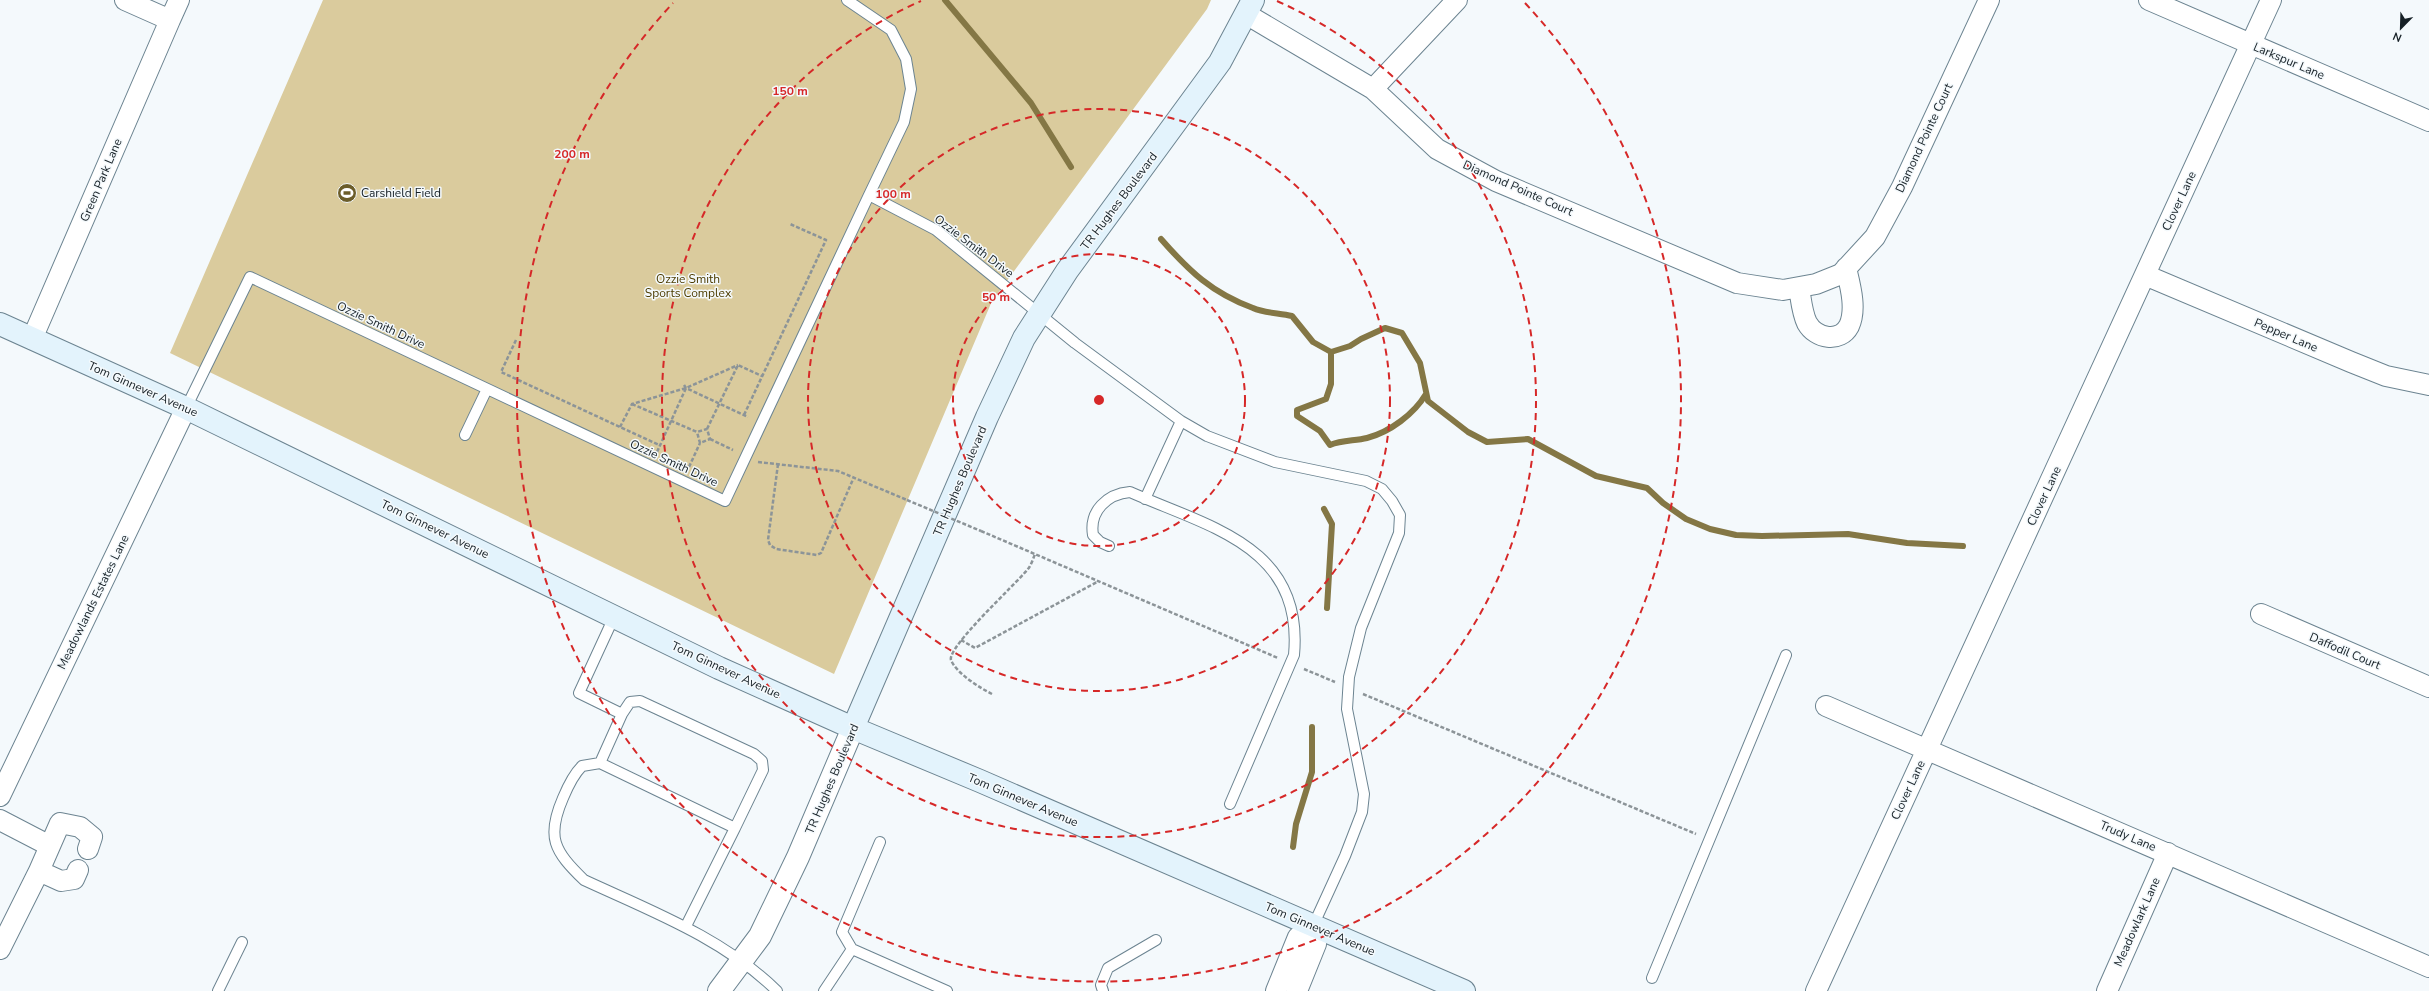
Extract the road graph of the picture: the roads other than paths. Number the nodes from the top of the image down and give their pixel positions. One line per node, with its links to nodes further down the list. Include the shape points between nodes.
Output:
1 (125, 0): 9 (street)
2 (179, 0): 9 (street, Green Park Lane)
3 (847, 0): 13 (lane, via 891,30 906,59 911,89 904,122)
4 (1457, 0): 11 (street)
5 (1988, 0): 14 (street, Diamond Pointe Court, via 1902,187 1875,237)
6 (2149, 0): 10 (street, Larkspur Lane)
7 (2271, 0): 10 (street, Clover Lane)
8 (1250, 7): 11 (street, Diamond Pointe Court); 17 (main road, TR Hughes Boulevard, via 1220,62 1190,106 1067,271)
9 (170, 20): 19 (street, Green Park Lane)
10 (2252, 44): 12 (street, Larkspur Lane); 15 (street, Clover Lane)
11 (1373, 89): 16 (street, Diamond Pointe Court, via 1437,149 1496,181 1737,283 1783,290)
12 (2429, 121)
13 (869, 195): 17 (lane, Ozzie Smith Drive, via 936,230); 21 (lane, Ozzie Smith Drive, via 725,501)
14 (1846, 268): 16 (street, Diamond Pointe Court, via 1841,274); 16 (street, via 1852,301 1850,325 1843,334 1832,338 1816,334 1808,324)
15 (2145, 275): 20 (street, Pepper Lane, via 2386,376); 34 (street, Clover Lane)
16 (1799, 288)
17 (1039, 313): 23 (lane, Ozzie Smith Drive, via 1081,348); 33 (main road, TR Hughes Boulevard, via 992,404)
18 (0, 324): 19 (main road, Tom Ginnever Avenue)
19 (32, 339): 22 (main road, Tom Ginnever Avenue)
20 (2429, 385)
21 (487, 389): 22 (lane, Ozzie Smith Drive, via 250,277); 24 (lane)
22 (186, 408): 28 (main road, Tom Ginnever Avenue); 36 (street, Meadowlands Estates Lane)
23 (1181, 421): 25 (lane); 47 (lane, Ozzie Smith Drive, via 1208,436 1275,462 1366,481 1382,489 1400,515 1399,532 1360,628 1349,677 1348,709 1364,794 1362,812)
24 (465, 435)
25 (1145, 499): 26 (lane, via 1130,492 1118,493 1109,497 1100,506 1092,526 1093,536); 37 (lane, via 1244,543 1276,572 1292,616 1294,655)
26 (1109, 546)
27 (2261, 614): 30 (street, Daffodil Court)
28 (614, 617): 32 (lane, via 580,693); 33 (main road, Tom Ginnever Avenue, via 719,668)
29 (1786, 655): 54 (lane)
30 (2429, 687)
31 (1826, 706): 34 (street, Trudy Lane)
32 (622, 714): 35 (lane); 39 (lane, via 630,702 640,701 762,760 764,770)
33 (853, 728): 47 (main road, Tom Ginnever Avenue); 52 (street, TR Hughes Boulevard, via 798,858 760,936)
34 (1926, 750): 43 (street, Trudy Lane); 64 (street, Clover Lane)
35 (600, 763): 39 (lane); 46 (lane, via 582,766 575,773 553,826 557,848 584,880)
36 (0, 796)
37 (1230, 804)
38 (0, 820): 41 (street)
39 (735, 828): 46 (lane)
40 (880, 842): 51 (lane, via 842,932)
41 (50, 846): 42 (street, via 60,823 80,827 92,837); 45 (street)
42 (88, 849)
43 (2168, 853): 53 (street, Trudy Lane); 65 (street, Meadowlark Lane)
44 (78, 870): 45 (street, via 74,879 61,881)
45 (39, 871): 50 (street)
46 (686, 926): 52 (lane)
47 (1314, 926): 61 (street, via 1298,937); 62 (street, via 1316,944); 63 (main road, Tom Ginnever Avenue)
48 (1156, 940): 60 (lane, via 1108,968 1101,984)
49 (242, 942): 55 (lane)
50 (0, 949)
51 (852, 949): 58 (lane); 59 (lane)
52 (741, 961): 56 (street, TR Hughes Boulevard); 57 (lane)
53 (2429, 967)
54 (1652, 978)
55 (218, 991)
56 (719, 991)
57 (778, 991)
58 (824, 991)
59 (947, 991)
60 (1103, 991)
61 (1276, 991)
62 (1297, 991)
63 (1464, 991)
64 (1816, 991)
65 (2107, 991)

